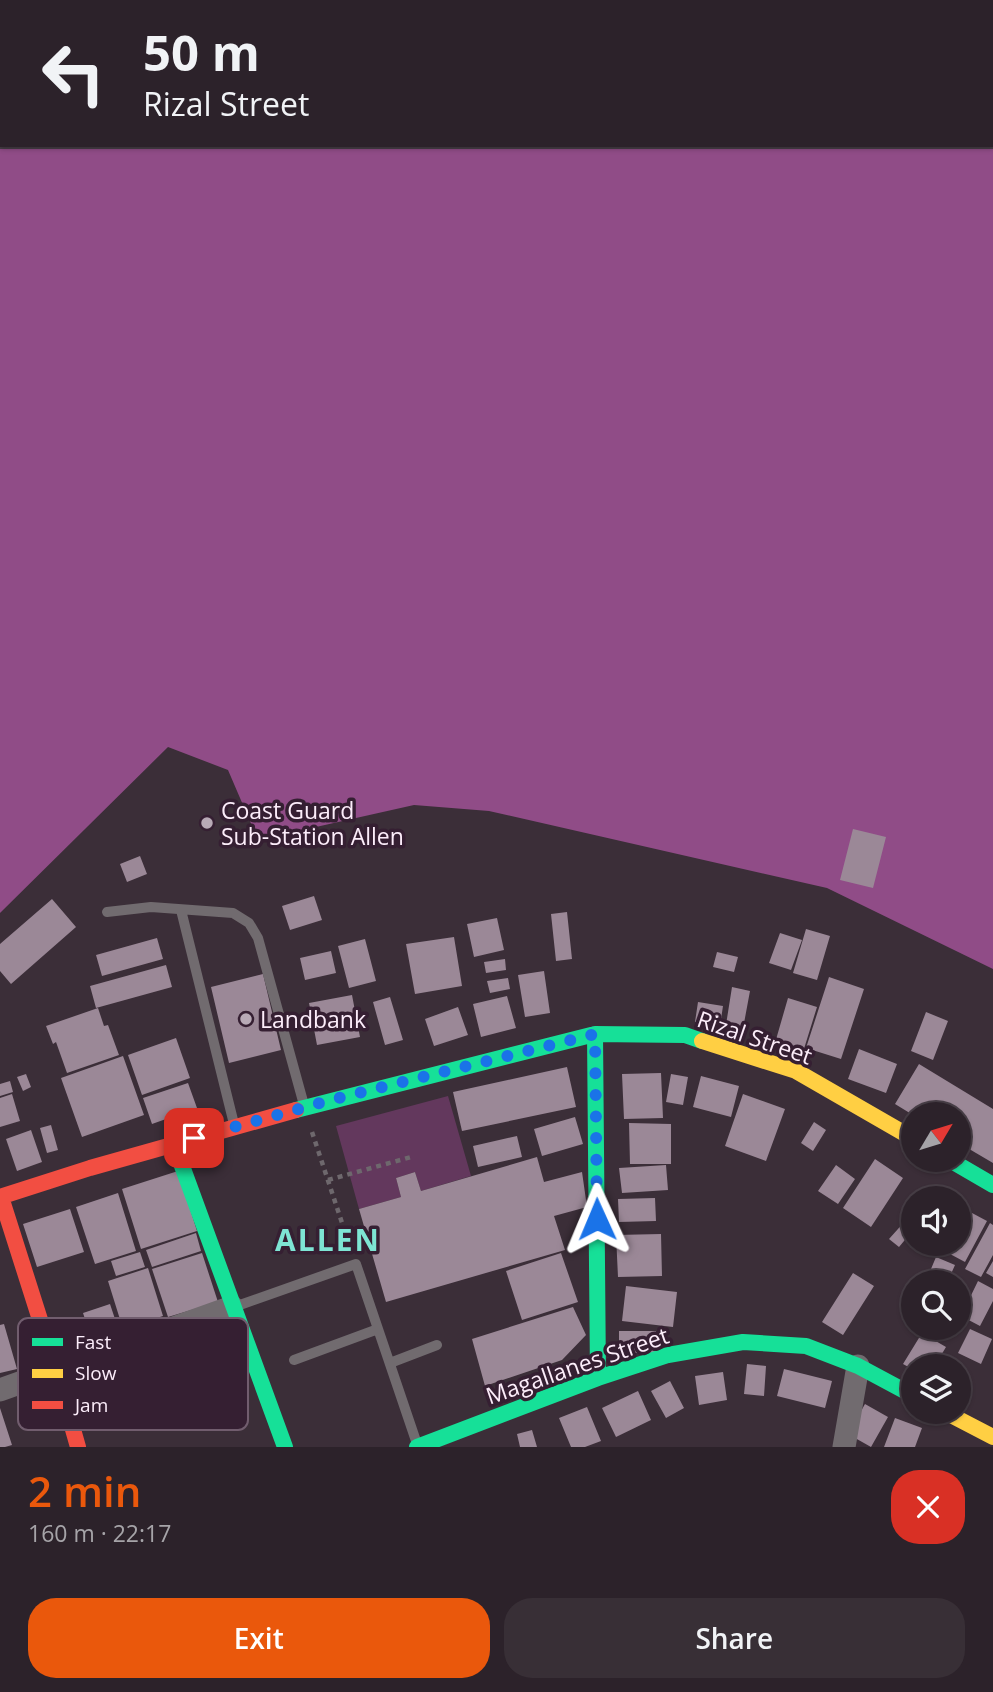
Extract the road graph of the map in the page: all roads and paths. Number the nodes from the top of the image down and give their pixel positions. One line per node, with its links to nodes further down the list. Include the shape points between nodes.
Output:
1 (181, 910): 2 (lane, via 151,907); 4 (lane, via 233,913 254,931); 5 (lane)
2 (107, 912)
3 (595, 1034): 4 (main road, Rizal Street); 6 (main road, Rizal Street, via 685,1035 796,1071); 24 (main road)
4 (304, 1107): 5 (main road, Rizal Street); 10 (path)
5 (235, 1126): 7 (main road, Rizal Street)
6 (901, 1132)
7 (174, 1144): 12 (main road, Rizal Street); 14 (main road)
8 (411, 1157): 10 (path)
9 (971, 1172): 11 (main road)
10 (328, 1180): 13 (path)
11 (993, 1185)
12 (0, 1196): 15 (main road)
13 (356, 1264): 14 (lane); 18 (lane)
14 (232, 1307): 16 (street); 17 (main road)
15 (39, 1318)
16 (201, 1318)
17 (236, 1318)
18 (378, 1329): 21 (lane); 22 (lane)
19 (437, 1345): 22 (lane)
20 (248, 1349): 32 (main road)
21 (294, 1360)
22 (390, 1363): 33 (lane)
23 (858, 1366): 24 (main road, Magallanes Street, via 806,1346 743,1342 668,1355); 26 (main road, Magallanes Street); 34 (street)
24 (598, 1377): 33 (main road, Magallanes Street)
25 (18, 1384): 27 (street)
26 (901, 1389)
27 (0, 1390)
28 (968, 1424): 30 (main road)
29 (73, 1430): 31 (main road)
30 (993, 1437)
31 (78, 1447)
32 (285, 1447)
33 (418, 1447)
34 (844, 1447)

